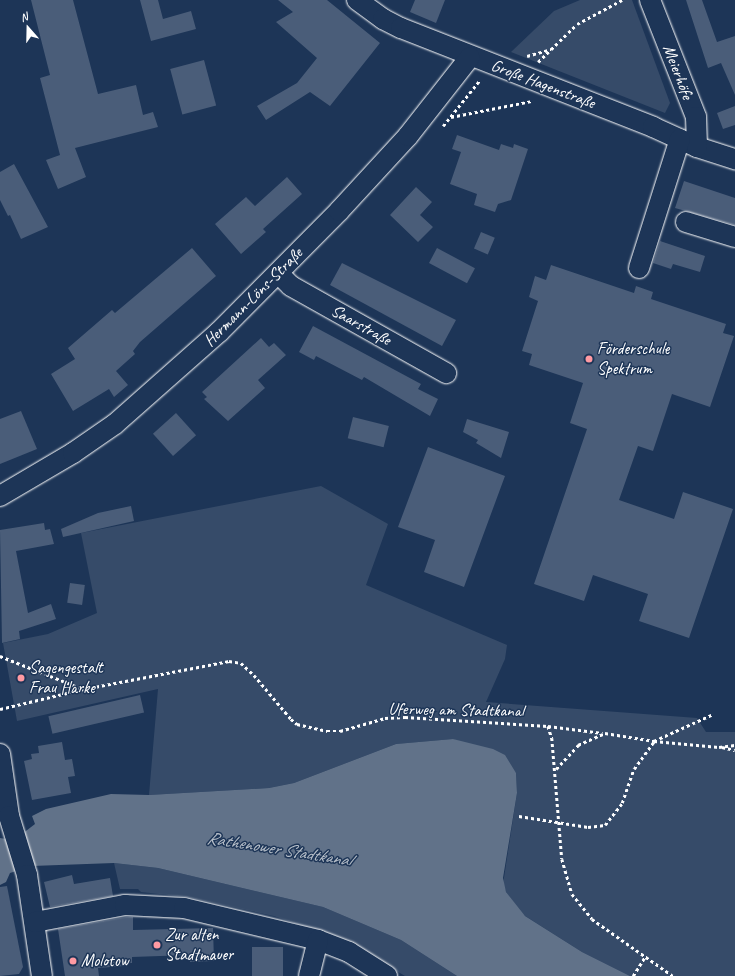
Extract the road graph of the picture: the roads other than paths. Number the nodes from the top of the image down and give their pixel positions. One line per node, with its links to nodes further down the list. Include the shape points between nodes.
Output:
1 (357, 0): 3 (street, Große Hagenstraße, via 383,20)
2 (650, 0): 4 (street, Meierhöfe, via 696,117)
3 (470, 57): 4 (street, Große Hagenstraße); 9 (street, Hermann-Löns-Straße, via 408,136)
4 (688, 143): 5 (street, Große Hagenstraße); 8 (street, Meierhöfe)
5 (735, 159)
6 (686, 222): 7 (street)
7 (735, 237)
8 (639, 268)
9 (278, 273): 10 (street, Saarstraße, via 291,286); 11 (street, Hermann-Löns-Straße, via 219,332 138,406 73,453)
10 (446, 373)
11 (0, 496)
12 (0, 754): 13 (street)
13 (3, 800): 14 (street, via 25,868)
14 (35, 922): 15 (street, via 126,905 184,908); 16 (street)
15 (318, 940): 17 (street); 18 (street, via 349,952)
16 (42, 976)
17 (309, 976)
18 (387, 976)

